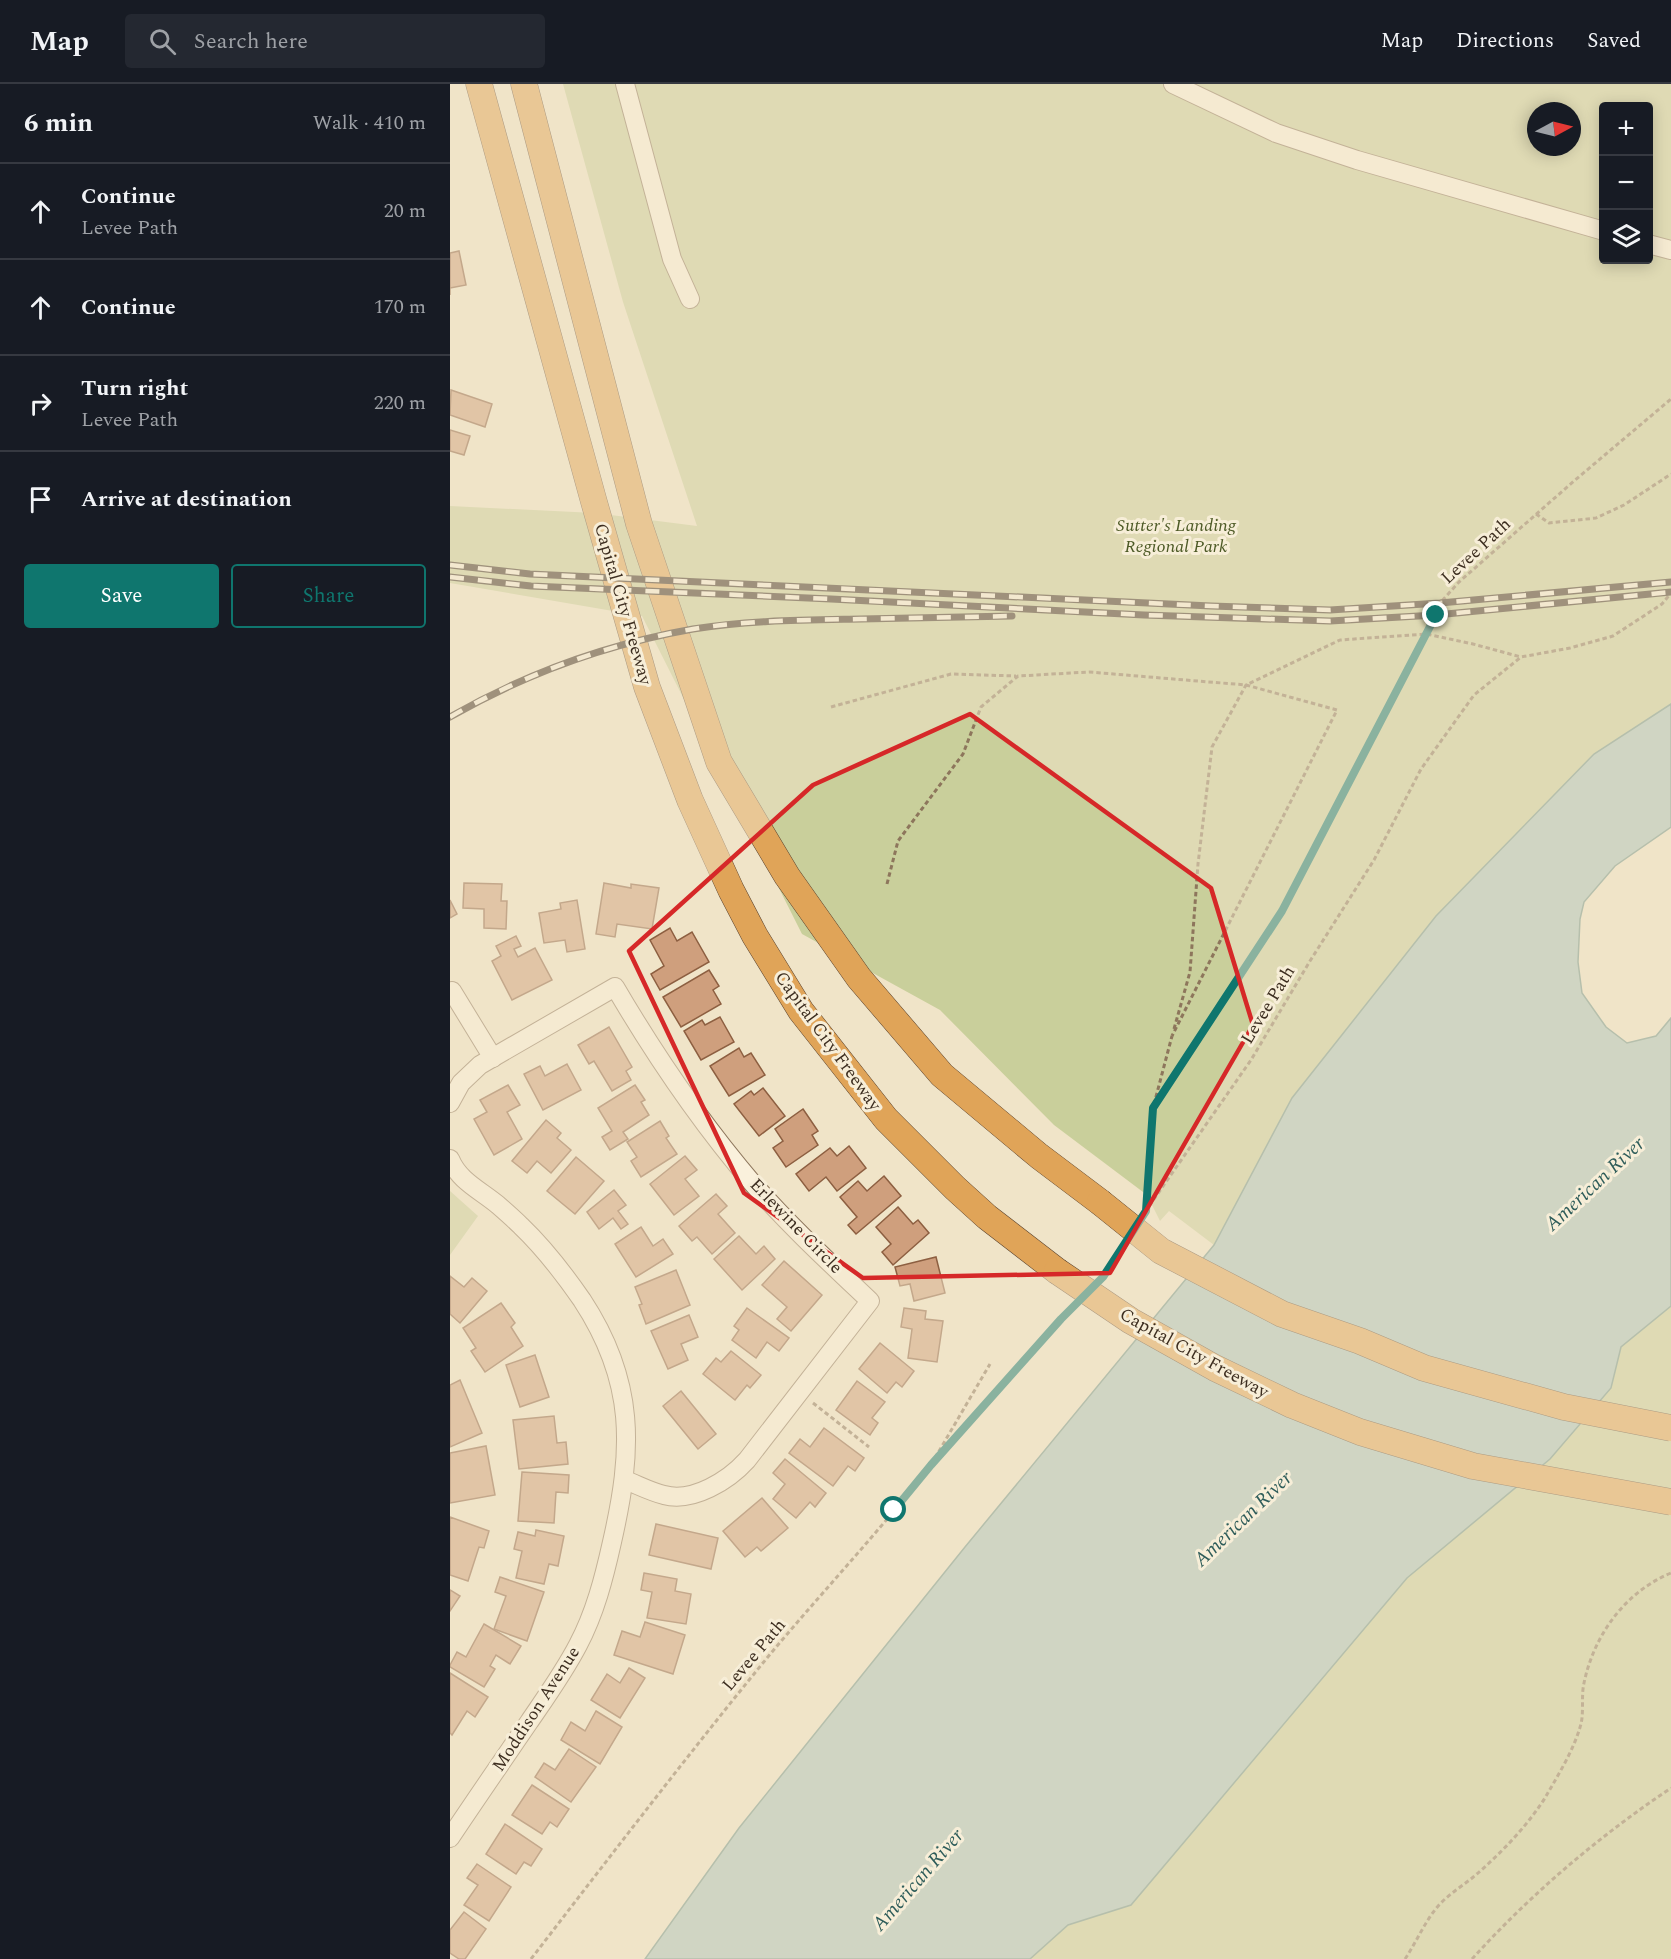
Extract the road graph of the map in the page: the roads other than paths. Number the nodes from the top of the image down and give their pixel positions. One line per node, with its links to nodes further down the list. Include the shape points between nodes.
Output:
1 (479, 84): 15 (highway, Capital City Freeway, bridge, via 647,687 690,800 755,936 801,1011 886,1119 987,1217 1057,1270 1131,1321 1215,1368 1360,1432 1473,1466)
2 (524, 84): 13 (highway, Capital City Freeway, bridge, via 639,524 719,762 787,876 858,978 942,1075 1161,1251 1282,1314 1424,1368 1564,1407)
3 (625, 84): 8 (street, via 672,259)
4 (1173, 84): 5 (street, via 1276,133)
5 (1599, 230)
6 (1653, 245): 7 (street)
7 (1671, 250)
8 (690, 299)
9 (452, 991): 10 (street)
10 (493, 1058): 11 (street, Erlewine Circle, via 461,1083); 14 (street, Erlewine Circle, via 615,987 671,1078 711,1132 800,1234 870,1301 743,1465 728,1478 693,1494 666,1496)
11 (450, 1103)
12 (452, 1164): 14 (street, Moddison Avenue, via 477,1191 522,1227 587,1307 615,1363 625,1408)
13 (1671, 1428)
14 (625, 1480): 16 (street, Moddison Avenue, via 603,1584 578,1646)
15 (1671, 1502)
16 (450, 1838)

